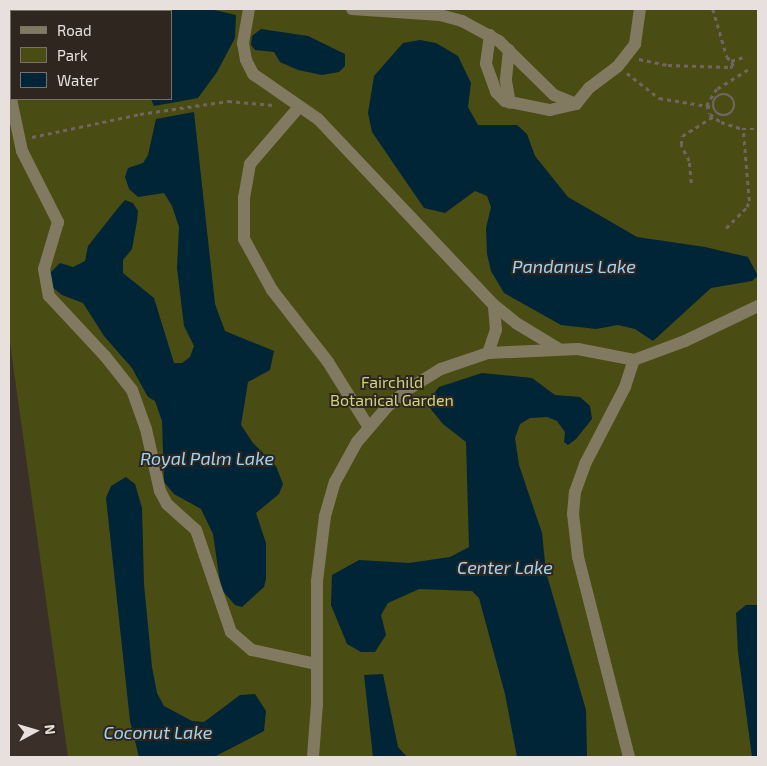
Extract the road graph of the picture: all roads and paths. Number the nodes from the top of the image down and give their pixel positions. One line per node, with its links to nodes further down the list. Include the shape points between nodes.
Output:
1 (249, 9): 15 (lane, via 243,43 249,68)
2 (352, 9): 5 (lane, via 440,15 462,21)
3 (640, 9): 7 (lane, via 637,40)
4 (713, 9): 9 (path, via 724,50)
5 (490, 35): 6 (lane); 13 (lane, via 486,64 490,78 496,92)
6 (509, 50): 13 (lane, via 506,81); 14 (lane, via 554,95)
7 (629, 53): 9 (path, via 647,62 668,65 730,67 733,66); 10 (lane)
8 (746, 56): 9 (path)
9 (731, 61)
10 (618, 66): 14 (lane, via 589,88); 16 (path, via 659,98)
11 (748, 70): 16 (path, via 713,92)
12 (11, 100): 21 (lane)
13 (510, 103): 14 (lane, via 550,110)
14 (576, 104)
15 (299, 107): 21 (path, via 228,101 140,114); 24 (lane, via 318,119); 29 (lane, via 250,164 244,197 244,239 272,290 328,362)
16 (708, 107): 17 (path); 18 (path)
17 (713, 107): 17 (path, via 715,99 724,94 736,104 732,113 726,116 718,115)
18 (713, 117): 19 (path); 22 (path, via 682,136 681,145 689,161)
19 (743, 129): 20 (path); 23 (path, via 749,201)
20 (758, 129)
21 (18, 140): 30 (lane, via 58,222 45,264 47,292 113,364 132,390 146,429 160,491 167,504 196,530 228,627 246,647)
22 (691, 183)
23 (726, 228)
24 (494, 305): 26 (lane, via 516,323); 27 (lane, via 496,330)
25 (758, 306): 28 (lane, via 684,341)
26 (560, 349): 27 (lane); 28 (lane, via 578,349)
27 (488, 352): 29 (lane, via 441,369 407,390)
28 (634, 360): 32 (lane, via 625,387 585,464 573,514 580,565)
29 (368, 426): 30 (lane, via 340,471 325,516 317,581)
30 (316, 664): 31 (lane)
31 (313, 757)
32 (629, 757)

